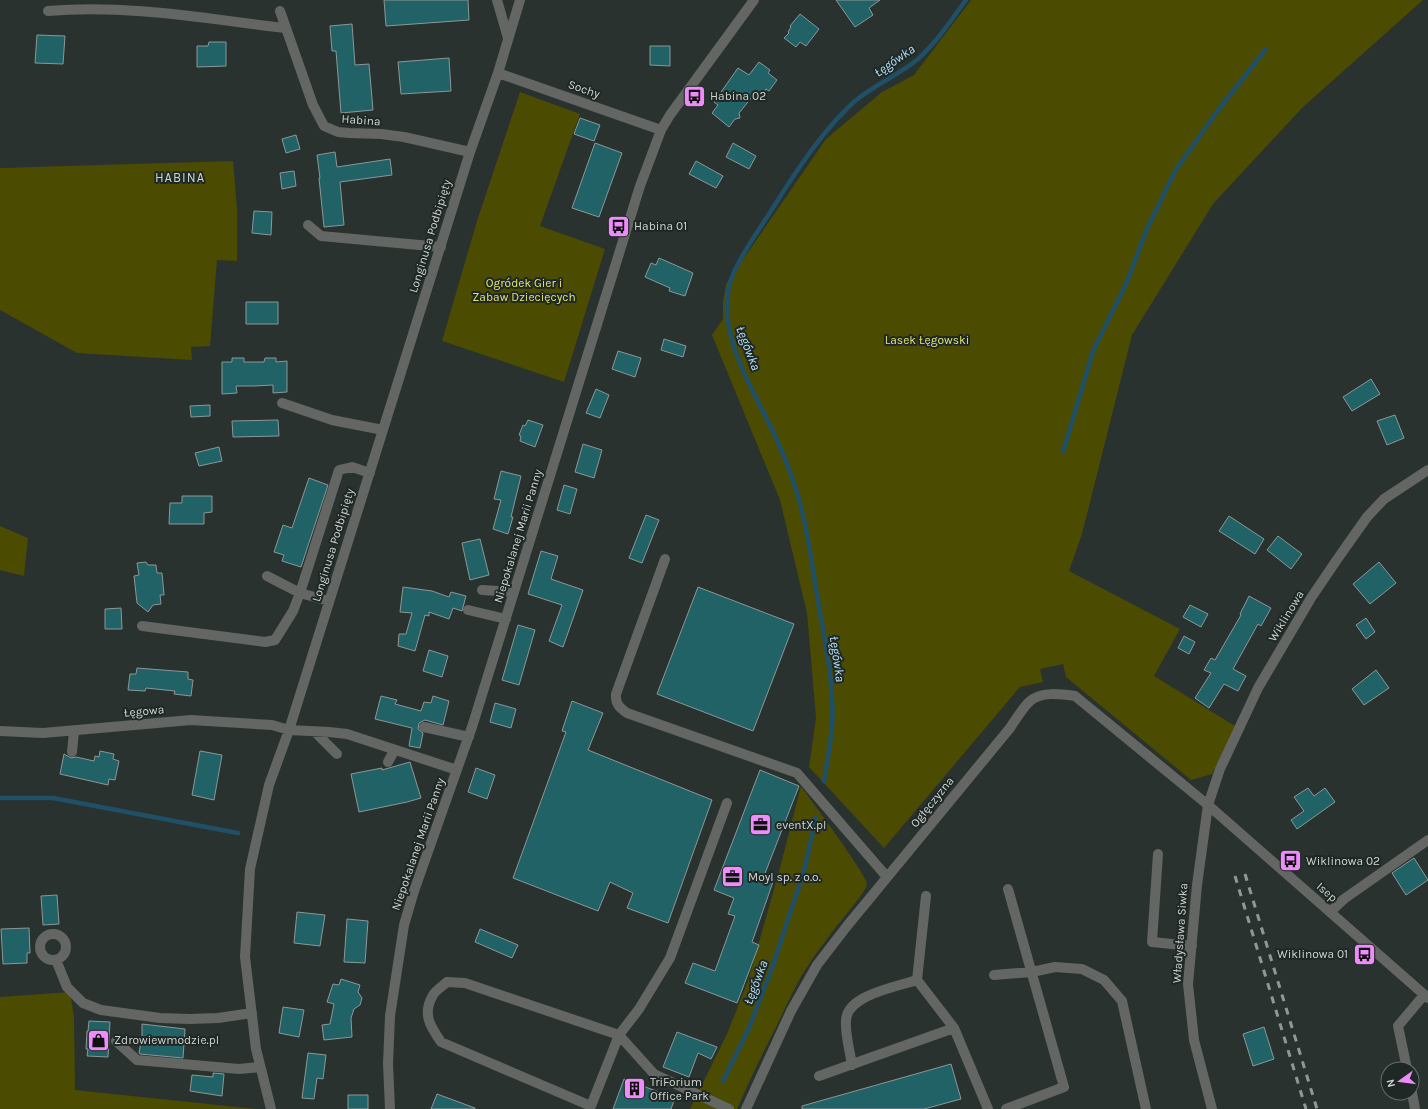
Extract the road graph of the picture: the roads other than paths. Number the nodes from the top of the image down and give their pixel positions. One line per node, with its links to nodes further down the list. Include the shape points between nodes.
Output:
1 (497, 0): 7 (street)
2 (520, 0): 7 (street, Longinusa Podbipięty)
3 (754, 0): 9 (street, Niepokalanej Marii Panny)
4 (48, 11): 6 (street, via 141,11)
5 (280, 12): 6 (street, Habina)
6 (285, 28): 10 (street, Habina, via 313,105 324,126 338,132 404,137)
7 (508, 38): 8 (street, Longinusa Podbipięty)
8 (498, 73): 9 (street, Sochy); 10 (street, Longinusa Podbipięty)
9 (661, 130): 20 (street, Niepokalanej Marii Panny, via 640,186)
10 (470, 152): 12 (street, Longinusa Podbipięty)
11 (308, 225): 12 (street, via 322,236)
12 (441, 246): 14 (street, Longinusa Podbipięty)
13 (282, 404): 14 (street, via 332,420)
14 (383, 430): 16 (street, Longinusa Podbipięty)
15 (1428, 470): 38 (street, Wiklinowa, via 1384,499 1366,517 1316,592 1258,688 1220,769)
16 (370, 474): 21 (street, via 352,467 339,470); 22 (street, Longinusa Podbipięty)
17 (665, 559): 41 (street, via 616,694 618,706 627,713 797,774)
18 (267, 576): 21 (street)
19 (482, 590): 20 (street)
20 (514, 592): 24 (street, Niepokalanej Marii Panny)
21 (300, 593): 22 (street); 25 (street, via 276,640 265,642)
22 (329, 601): 27 (street, Longinusa Podbipięty)
23 (468, 610): 24 (street)
24 (506, 619): 31 (street, Niepokalanej Marii Panny)
25 (142, 626)
26 (424, 727): 31 (street)
27 (289, 730): 29 (street, Łęgowa, via 272,725 191,720); 30 (street, Łęgowa); 51 (street, Longinusa Podbipięty, via 269,786 250,869 245,957)
28 (0, 731): 29 (street, Łęgowa)
29 (74, 731): 33 (street)
30 (315, 732): 32 (street, Łęgowa, via 347,734); 34 (street)
31 (469, 737): 36 (street, Niepokalanej Marii Panny)
32 (394, 751): 35 (street); 36 (street, Łęgowa)
33 (72, 752)
34 (337, 754)
35 (388, 762)
36 (457, 770): 60 (street, Niepokalanej Marii Panny, via 404,924 390,1016)
37 (727, 803): 53 (street, via 670,958 639,1009)
38 (1208, 805): 41 (street, Ogłęczyzna, via 1075,696 1044,695 1030,701); 44 (street, Isep); 45 (street, Władysława Siwka)
39 (1428, 840): 44 (street, via 1344,899)
40 (1158, 854): 45 (street, via 1152,942)
41 (887, 878): 62 (street, Ogłęczyzna, via 817,965)
42 (1008, 889): 47 (street)
43 (926, 896): 49 (street)
44 (1330, 912): 50 (street, Isep)
45 (1192, 946): 66 (street, Władysława Siwka, via 1188,984 1194,1040)
46 (56, 960): 51 (street, via 67,987 83,1003 101,1010 190,1020)
47 (1032, 972): 48 (street); 64 (street, via 1064,1087); 65 (street, via 1055,967 1082,969 1104,980 1122,1001)
48 (994, 975)
49 (917, 980): 52 (street); 56 (street, via 863,997 851,1006 846,1021)
50 (1426, 996): 55 (street, via 1398,1026)
51 (252, 1013): 57 (street, Longinusa Podbipięty)
52 (954, 1028): 56 (street); 63 (street)
53 (619, 1035): 53 (street, via 591,1106 441,1042 430,1027 427,1012 434,994 447,982 465,983); 61 (street, via 654,1074)
54 (116, 1041): 57 (street, via 137,1060 239,1069)
55 (1405, 1061)
56 (852, 1065): 58 (street)
57 (260, 1067): 59 (street, Longinusa Podbipięty)
58 (819, 1076)
59 (271, 1109)
60 (390, 1109)
61 (729, 1109)
62 (746, 1109)
63 (988, 1109)
64 (1006, 1109)
65 (1146, 1109)
66 (1212, 1109)

